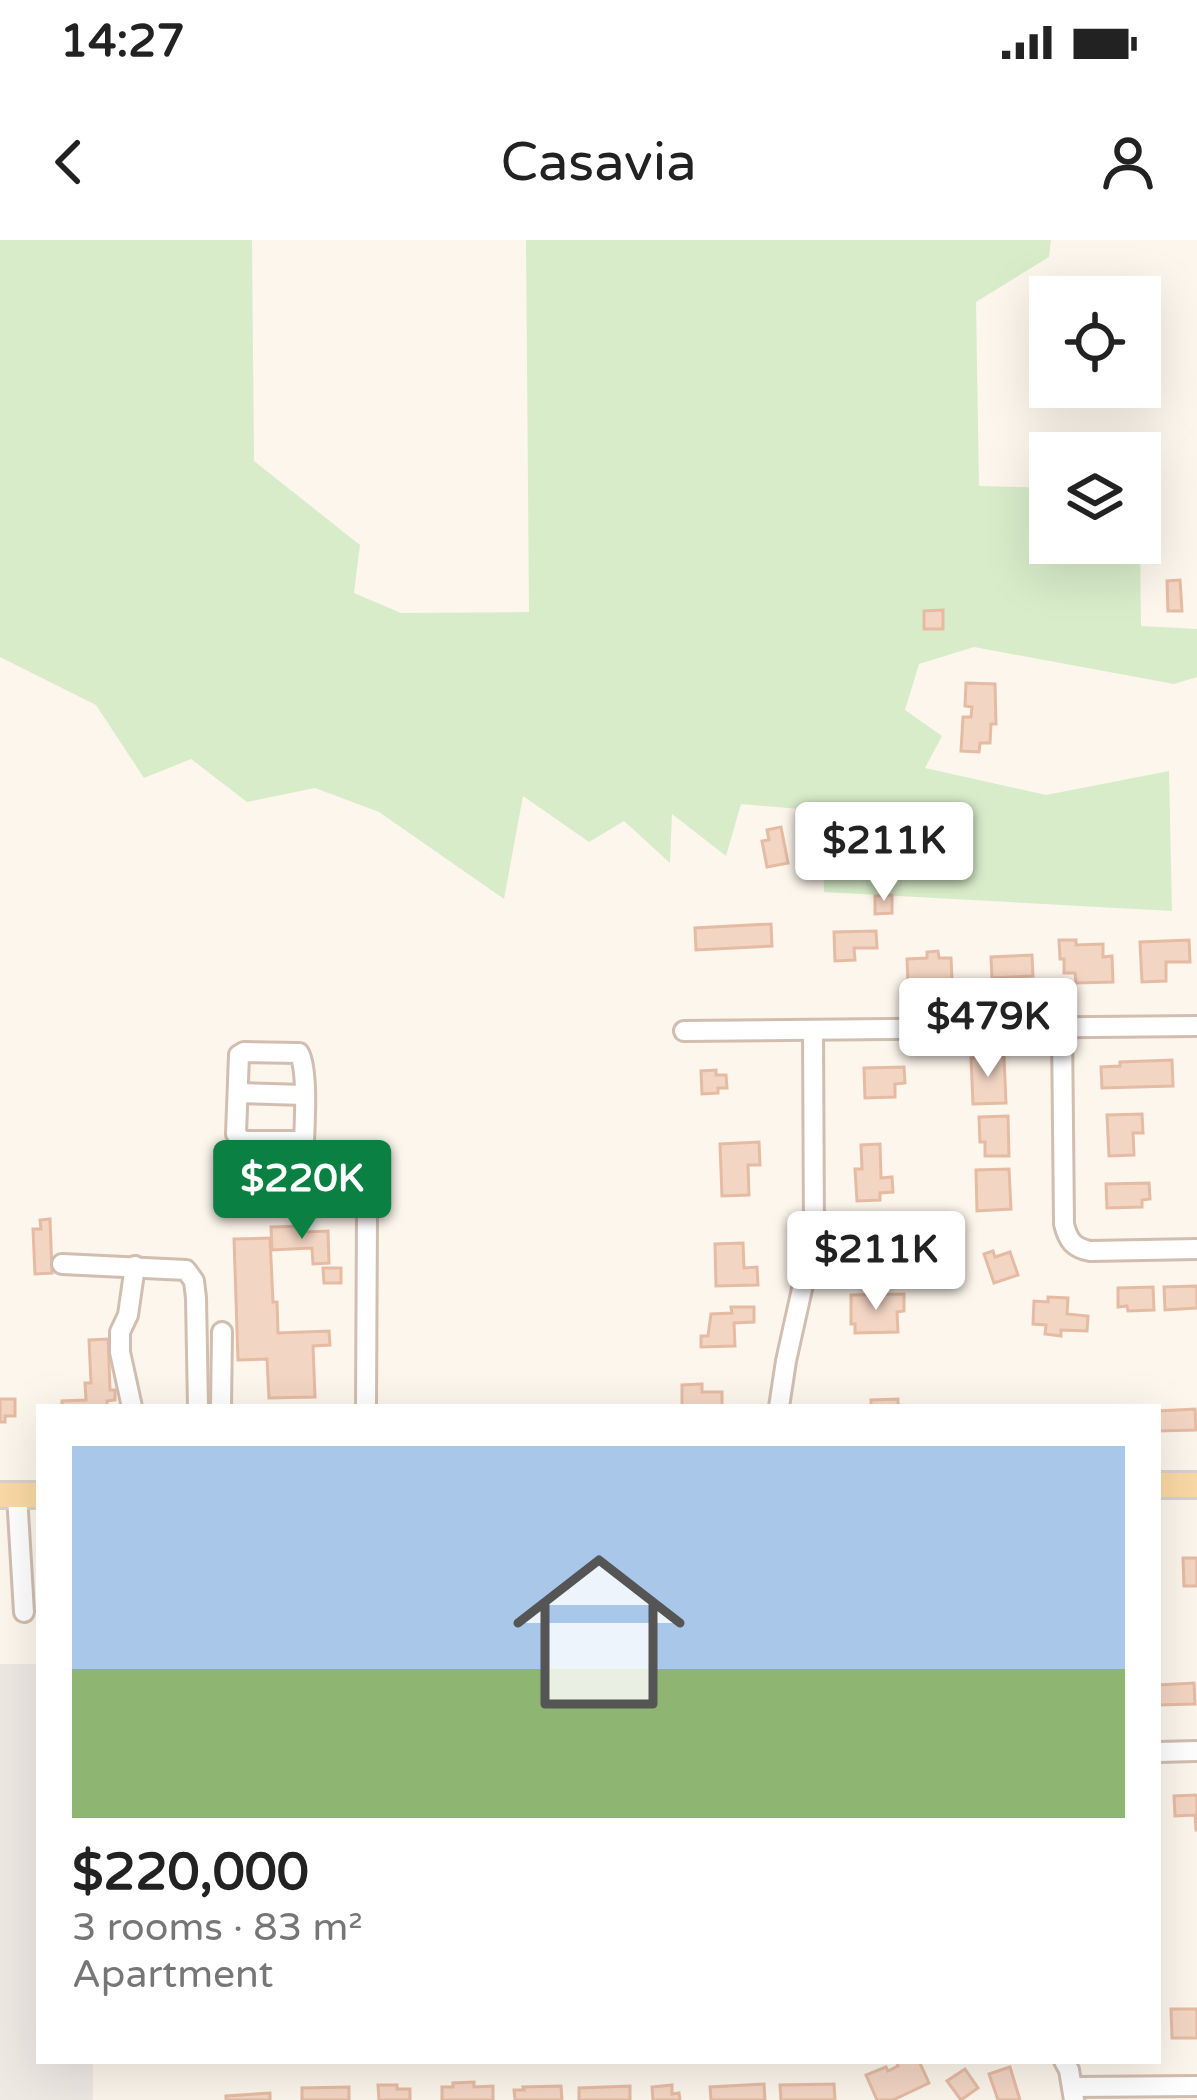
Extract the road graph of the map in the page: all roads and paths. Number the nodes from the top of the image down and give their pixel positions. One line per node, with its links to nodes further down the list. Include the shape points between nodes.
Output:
1 (1197, 1026): 2 (street)
2 (1062, 1028): 3 (street); 8 (street, via 1070,1242 1090,1251)
3 (813, 1030): 4 (street); 16 (street, via 814,1235)
4 (684, 1031)
5 (238, 1093): 6 (street); 6 (street, via 239,1055 299,1053); 7 (street, via 236,1134 244,1141)
6 (304, 1095): 7 (street)
7 (303, 1141): 15 (street, via 310,1180 350,1187 368,1213)
8 (1197, 1249)
9 (62, 1264): 10 (street)
10 (135, 1266): 12 (street, via 120,1333); 13 (street, via 177,1267 194,1281)
11 (222, 1332): 14 (street)
12 (131, 1404)
13 (198, 1404)
14 (221, 1404)
15 (367, 1404)
16 (779, 1404)
17 (1161, 1485): 18 (main road)
18 (1197, 1485)
19 (19, 1495): 20 (street)
20 (24, 1612)
21 (1197, 1751): 22 (street)
22 (1161, 1752)
23 (1065, 2064): 25 (street)
24 (1197, 2086): 25 (street)
25 (1074, 2094)

